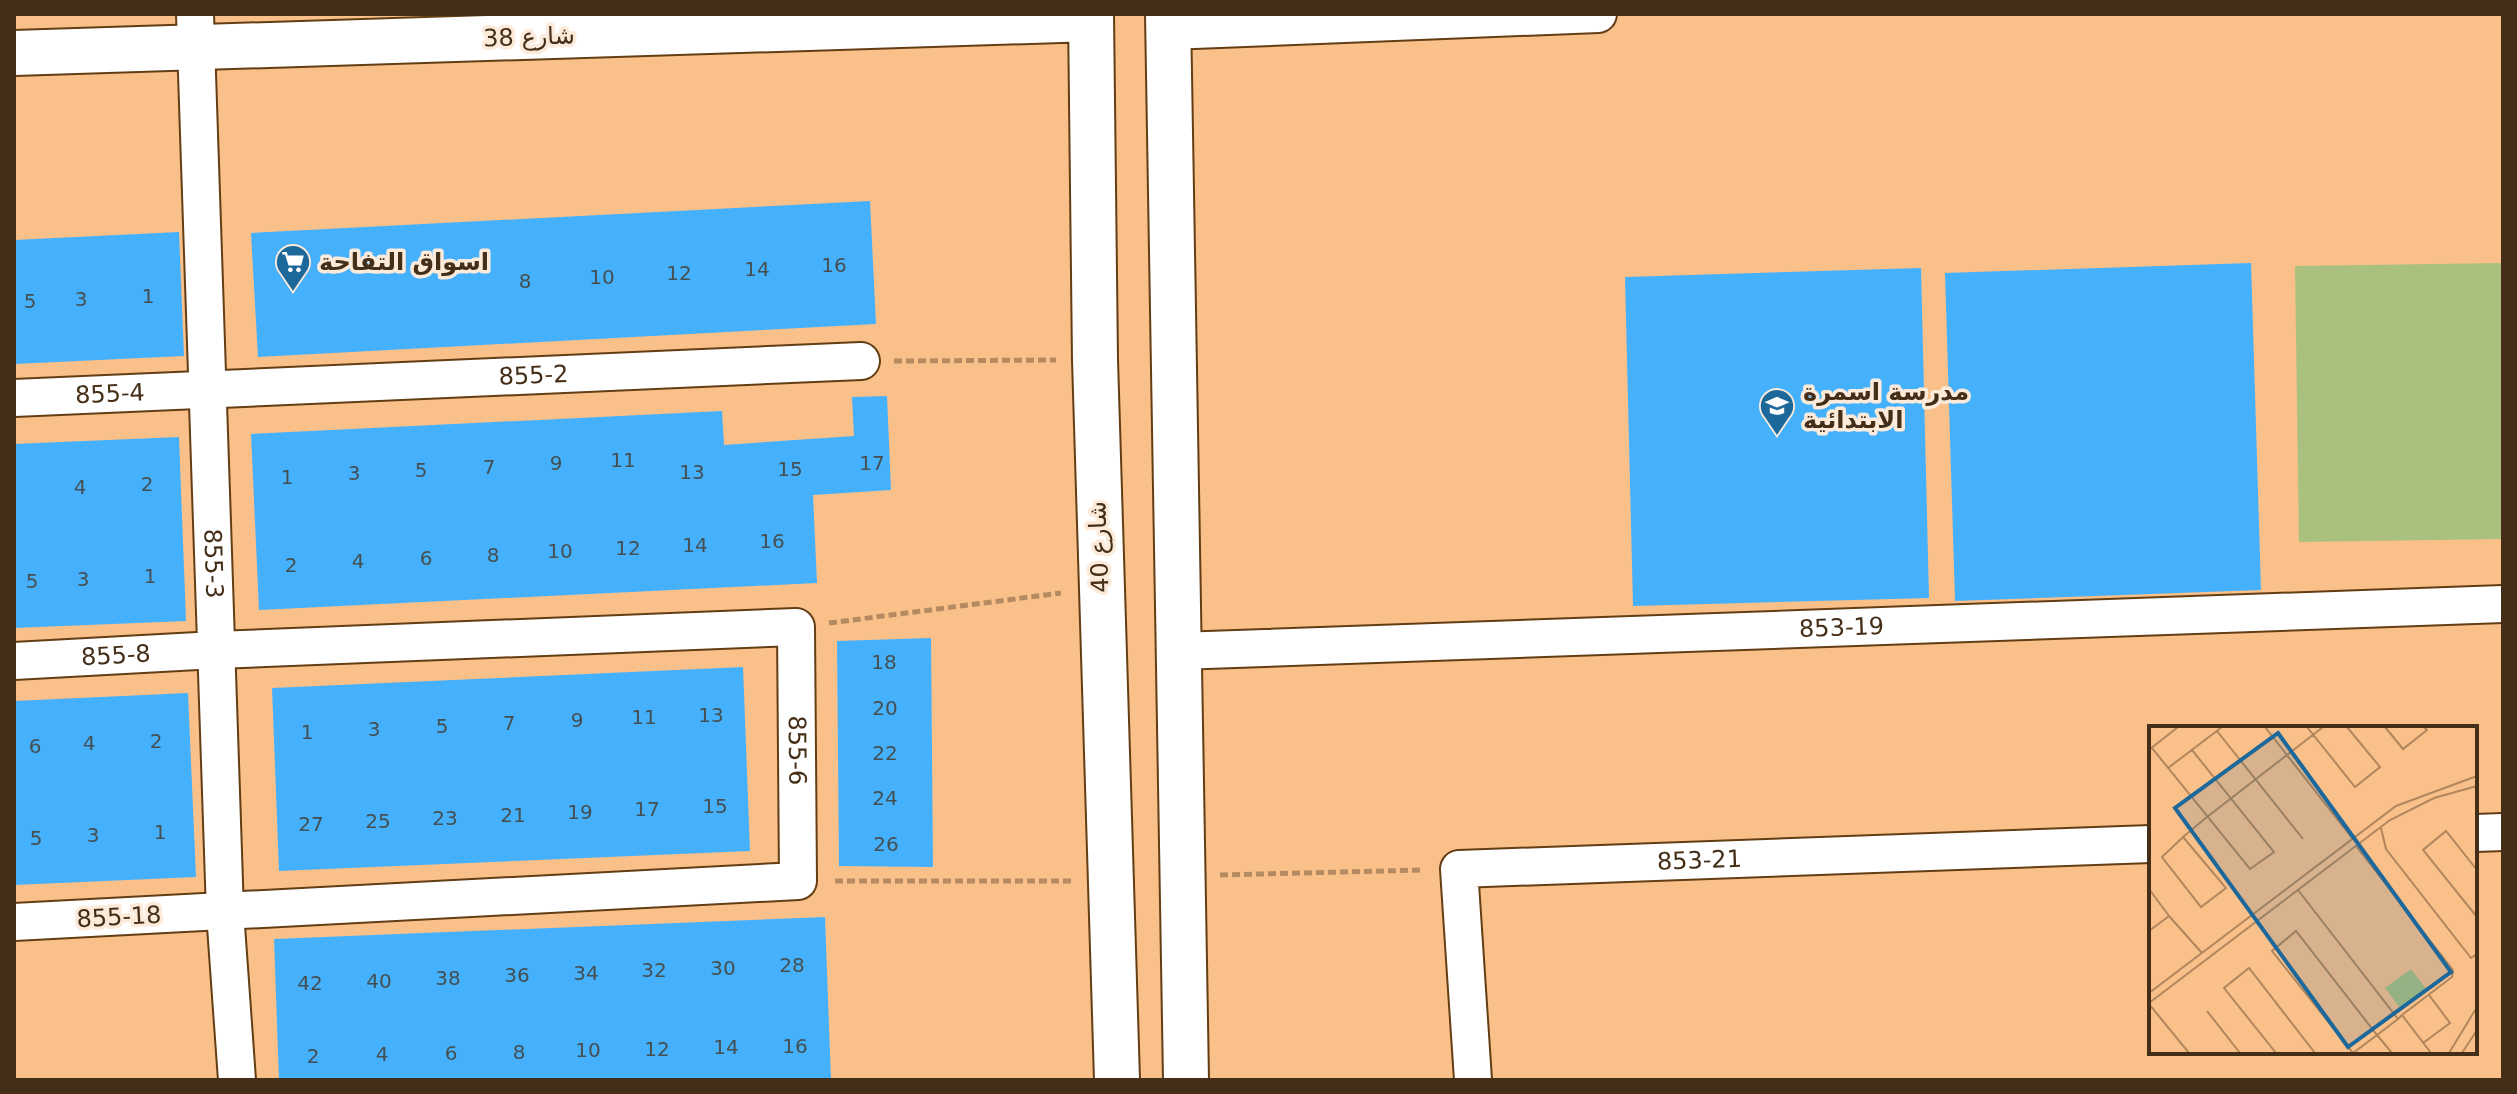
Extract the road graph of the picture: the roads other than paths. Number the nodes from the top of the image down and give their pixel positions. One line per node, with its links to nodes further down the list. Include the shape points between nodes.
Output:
1 (1598, 14): 3 (street)
2 (1091, 17): 4 (main road, شارع 38); 20 (main road, شارع 40, via 1100,588)
3 (1168, 22): 11 (main road)
4 (196, 31): 5 (main road, شارع 38); 7 (street, 855-3)
5 (14, 53)
6 (861, 361): 7 (street, 855-2)
7 (207, 388): 8 (street, 855-4); 10 (street, 855-3)
8 (14, 398)
9 (2503, 604): 11 (street, 853-19)
10 (216, 650): 12 (street, 855-8); 16 (street, 855-3); 16 (street, 855-6, via 796,627 798,881)
11 (1178, 651): 18 (main road, via 1183,876)
12 (14, 661)
13 (2503, 832): 14 (street)
14 (2477, 833)
15 (2149, 844): 21 (street, 853-21, via 1459,869)
16 (225, 912): 17 (street, 855-18); 19 (street, 855-3)
17 (14, 922)
18 (1175, 1079)
19 (237, 1080)
20 (1117, 1080)
21 (1473, 1080)

